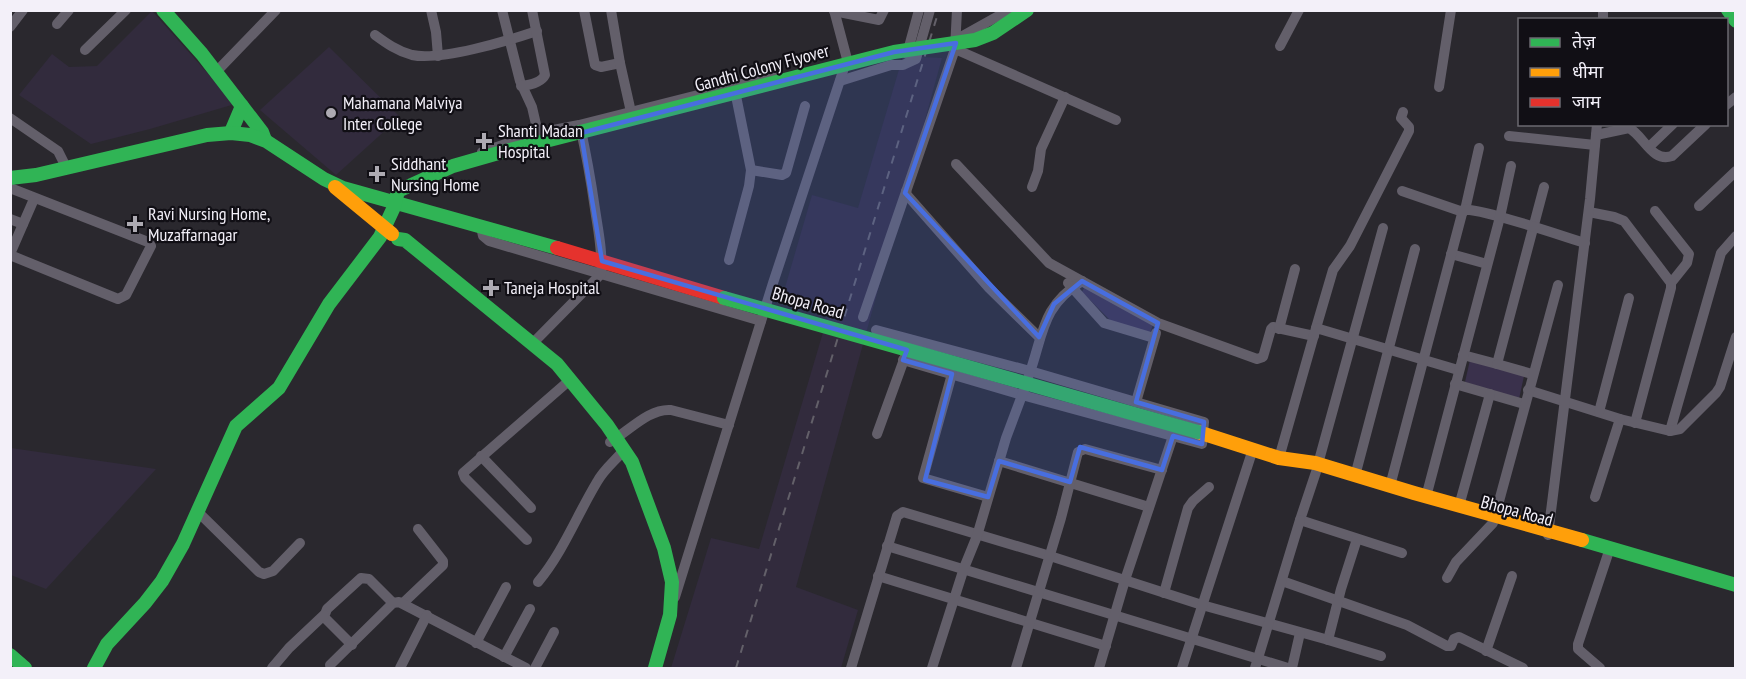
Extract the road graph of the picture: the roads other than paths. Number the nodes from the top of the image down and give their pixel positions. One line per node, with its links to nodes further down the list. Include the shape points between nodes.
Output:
1 (23, 10): 24 (street)
2 (69, 10): 23 (street)
3 (126, 10): 31 (street)
4 (163, 10): 36 (main road)
5 (276, 10): 36 (street)
6 (431, 10): 32 (street)
7 (502, 10): 27 (street)
8 (532, 10): 25 (street)
9 (584, 10): 34 (street, via 595,65 601,68)
10 (611, 10): 34 (street)
11 (884, 10): 20 (street, via 879,21)
12 (920, 10): 28 (street)
13 (930, 10): 35 (street, via 916,59)
14 (957, 10): 29 (street)
15 (1009, 10): 21 (street)
16 (1027, 10): 61 (main road, Gandhi Colony Flyover, bridge, via 975,40 894,52)
17 (1299, 10): 30 (street)
18 (1451, 10): 40 (street)
19 (1728, 10): 22 (main road)
20 (834, 11): 33 (street)
21 (991, 16): 29 (street)
22 (1736, 21)
23 (57, 24)
24 (10, 27)
25 (537, 31): 27 (street); 39 (street, via 544,76 536,83)
26 (375, 35): 32 (street, via 399,51)
27 (510, 40): 32 (street); 39 (street)
28 (912, 43): 33 (street); 35 (street)
29 (956, 44): 41 (street); 69 (street)
30 (1280, 46)
31 (85, 50)
32 (438, 56)
33 (847, 59): 37 (street); 38 (street)
34 (620, 63): 44 (street)
35 (903, 65): 37 (street)
36 (217, 71): 42 (main road)
37 (840, 81): 98 (street)
38 (734, 85): 44 (street); 62 (street)
39 (521, 86): 52 (street, via 532,107)
40 (1439, 87)
41 (1065, 97): 47 (street); 66 (street, via 1041,149)
42 (242, 106): 51 (main road); 54 (main road)
43 (805, 106): 62 (street, via 786,173)
44 (631, 112): 48 (street)
45 (1403, 112): 102 (street, via 1401,118 1409,131 1350,246 1333,270)
46 (10, 118): 58 (street, via 58,151)
47 (1116, 120)
48 (579, 125): 52 (street); 91 (street)
49 (1671, 126): 56 (street)
50 (1704, 126): 56 (street, via 1672,156 1660,157)
51 (232, 129): 54 (main road); 58 (main road, via 206,129); 64 (main road, via 59,170)
52 (538, 133): 61 (street)
53 (1596, 135): 55 (street); 56 (street, via 1629,128); 76 (street)
54 (264, 136): 65 (main road, Bhopa Road, via 312,174)
55 (1509, 136)
56 (1648, 147)
57 (1479, 148): 74 (street)
58 (64, 163): 64 (main road)
59 (956, 164): 94 (street, via 1049,263)
60 (1511, 166): 77 (street)
61 (449, 167): 71 (main road, Gandhi Colony Flyover)
62 (751, 170): 89 (street)
63 (1736, 171): 73 (street)
64 (10, 177)
65 (332, 184): 71 (main road, Bhopa Road, via 362,194); 82 (main road)
66 (1032, 187)
67 (1544, 187): 80 (street)
68 (10, 188): 72 (street)
69 (906, 191): 97 (street); 104 (street, via 989,288)
70 (1402, 191): 74 (street)
71 (397, 197): 82 (main road); 91 (main road, Bhopa Road)
72 (34, 199): 79 (street); 88 (street, via 148,242 151,249 126,294 118,299)
73 (1699, 206)
74 (1464, 211): 77 (street); 87 (street)
75 (1655, 211): 93 (street, via 1689,254 1687,263)
76 (1589, 212): 85 (street); 93 (street, via 1624,221)
77 (1500, 217): 80 (street); 90 (street)
78 (10, 219): 79 (street)
79 (24, 224): 88 (street)
80 (1534, 227): 85 (street); 113 (street)
81 (1383, 228): 106 (street)
82 (386, 229): 84 (main road); 151 (main road, via 330,302 279,388 236,426)
83 (1736, 236): 130 (street, via 1721,253)
84 (398, 239): 108 (main road, via 405,240); 118 (main road, via 400,245)
85 (1585, 243): 123 (street)
86 (1415, 249): 109 (street)
87 (1451, 254): 90 (street); 112 (street)
88 (10, 255)
89 (729, 260)
90 (1487, 264): 110 (street)
91 (601, 267): 98 (street); 108 (street); 131 (main road, Bhopa Road, bridge)
92 (1295, 269): 100 (street)
93 (1671, 283): 128 (street)
94 (1077, 284): 99 (street); 104 (street, via 1050,310); 105 (street, via 1104,323)
95 (1558, 285): 117 (street)
96 (1629, 298): 126 (street)
97 (863, 317)
98 (761, 321): 129 (street)
99 (1158, 322): 100 (street, via 1259,359 1271,329); 105 (street)
100 (1280, 329): 102 (street)
101 (876, 330): 107 (street)
102 (1315, 332): 106 (street); 137 (street)
103 (1736, 337): 130 (street, via 1716,393 1680,429)
104 (1040, 338): 114 (street)
105 (1154, 338): 124 (street)
106 (1352, 339): 109 (street); 139 (street)
107 (911, 340): 111 (street); 114 (street)
108 (533, 343): 118 (main road)
109 (1388, 350): 112 (street); 141 (street)
110 (1463, 355): 113 (street); 115 (street)
111 (903, 360): 116 (street); 132 (street)
112 (1423, 360): 115 (street); 143 (street)
113 (1497, 364): 117 (street)
114 (1030, 370): 122 (street); 124 (street)
115 (1458, 370): 119 (street)
116 (952, 374): 122 (street); 146 (street, via 923,478)
117 (1532, 374): 120 (street)
118 (568, 381): 134 (main road); 136 (street)
119 (1455, 384): 121 (street); 145 (street)
120 (1528, 390): 123 (street); 125 (street)
121 (1490, 394): 125 (street); 148 (street)
122 (1022, 395): 133 (street); 138 (street)
123 (1566, 401): 126 (street); 155 (street)
124 (1136, 402): 131 (street, via 1204,422)
125 (1524, 404): 152 (street)
126 (1599, 412): 127 (street)
127 (1620, 419): 128 (street); 147 (street)
128 (1635, 423): 130 (street)
129 (729, 425): 134 (street, via 662,410 650,415); 181 (street)
130 (1670, 431)
131 (1201, 433): 133 (street, via 1202,444); 135 (main road, Bhopa Road)
132 (877, 434)
133 (1173, 436): 140 (street)
134 (617, 447): 170 (street); 181 (main road, via 634,485 642,490 670,569)
135 (1253, 449): 137 (main road, Bhopa Road); 179 (street)
136 (481, 456): 150 (street); 158 (street, via 463,475)
137 (1285, 459): 139 (main road, Bhopa Road, via 1298,459)
138 (999, 461): 142 (street); 146 (street)
139 (1317, 468): 141 (main road, Bhopa Road); 152 (main road, Bhopa Road); 153 (street)
140 (1162, 470): 142 (street, via 1083,449 1078,452); 149 (street)
141 (1355, 476): 143 (main road, Bhopa Road)
142 (1070, 482): 149 (street); 163 (street)
143 (1390, 486): 145 (main road, Bhopa Road)
144 (1209, 487): 174 (street, via 1188,508)
145 (1426, 496): 148 (main road, Bhopa Road)
146 (988, 497): 156 (street)
147 (1595, 497)
148 (1459, 506): 152 (main road, Bhopa Road)
149 (1149, 507): 168 (street)
150 (531, 508)
151 (197, 511): 159 (street, via 264,574 273,571); 204 (main road, via 162,582 104,649)
152 (1494, 519): 155 (main road, Bhopa Road); 167 (street)
153 (1300, 520): 157 (street); 169 (street)
154 (418, 529): 178 (street, via 443,565)
155 (1548, 534): 162 (main road, Bhopa Road); 171 (main road, Bhopa Road)
156 (977, 536): 160 (street, via 903,512 897,516); 163 (street); 164 (street)
157 (1357, 539): 161 (street); 177 (street)
158 (527, 540)
159 (300, 543)
160 (887, 546): 164 (street); 165 (street)
161 (1402, 553)
162 (1608, 554): 175 (main road, Bhopa Road); 216 (street, via 1578,644)
163 (1050, 556): 168 (street); 173 (street)
164 (964, 568): 173 (street); 176 (street)
165 (878, 576): 176 (street); 210 (street)
166 (1512, 576): 194 (street)
167 (1447, 578)
168 (1125, 580): 174 (street); 182 (street)
169 (1282, 581): 177 (street); 186 (street)
170 (538, 582)
171 (1736, 585)
172 (506, 587): 191 (street)
173 (1038, 592): 182 (street); 185 (street)
174 (1164, 593): 179 (street)
175 (1736, 594)
176 (954, 601): 185 (street); 211 (street)
177 (1339, 601): 190 (street); 194 (street, via 1407,625 1448,646 1457,637)
178 (398, 603): 183 (street, via 369,579 361,578); 184 (street); 192 (street)
179 (1202, 605): 186 (street); 189 (street)
180 (530, 609): 197 (street)
181 (670, 612): 209 (main road)
182 (1115, 614): 189 (street); 193 (street)
183 (324, 615): 192 (street); 205 (street)
184 (427, 615): 191 (street); 206 (street)
185 (1029, 622): 193 (street); 212 (street)
186 (1269, 624): 188 (street); 198 (street)
187 (554, 632): 208 (street)
188 (1300, 633): 190 (street); 214 (street)
189 (1191, 638): 198 (street); 201 (street)
190 (1328, 640): 196 (street)
191 (476, 642): 197 (street)
192 (352, 645): 200 (street)
193 (1106, 646): 213 (street)
194 (1485, 651): 215 (street)
195 (10, 655): 203 (main road)
196 (1381, 656)
197 (506, 662): 207 (street)
198 (1257, 664): 214 (street)
199 (10, 665): 202 (main road)
200 (330, 665)
201 (1183, 668)
202 (14, 669)
203 (25, 669)
204 (94, 669)
205 (272, 669)
206 (400, 669)
207 (526, 669)
208 (535, 669)
209 (655, 669)
210 (851, 669)
211 (932, 669)
212 (1016, 669)
213 (1099, 669)
214 (1290, 669)
215 (1524, 669)
216 (1600, 669)

